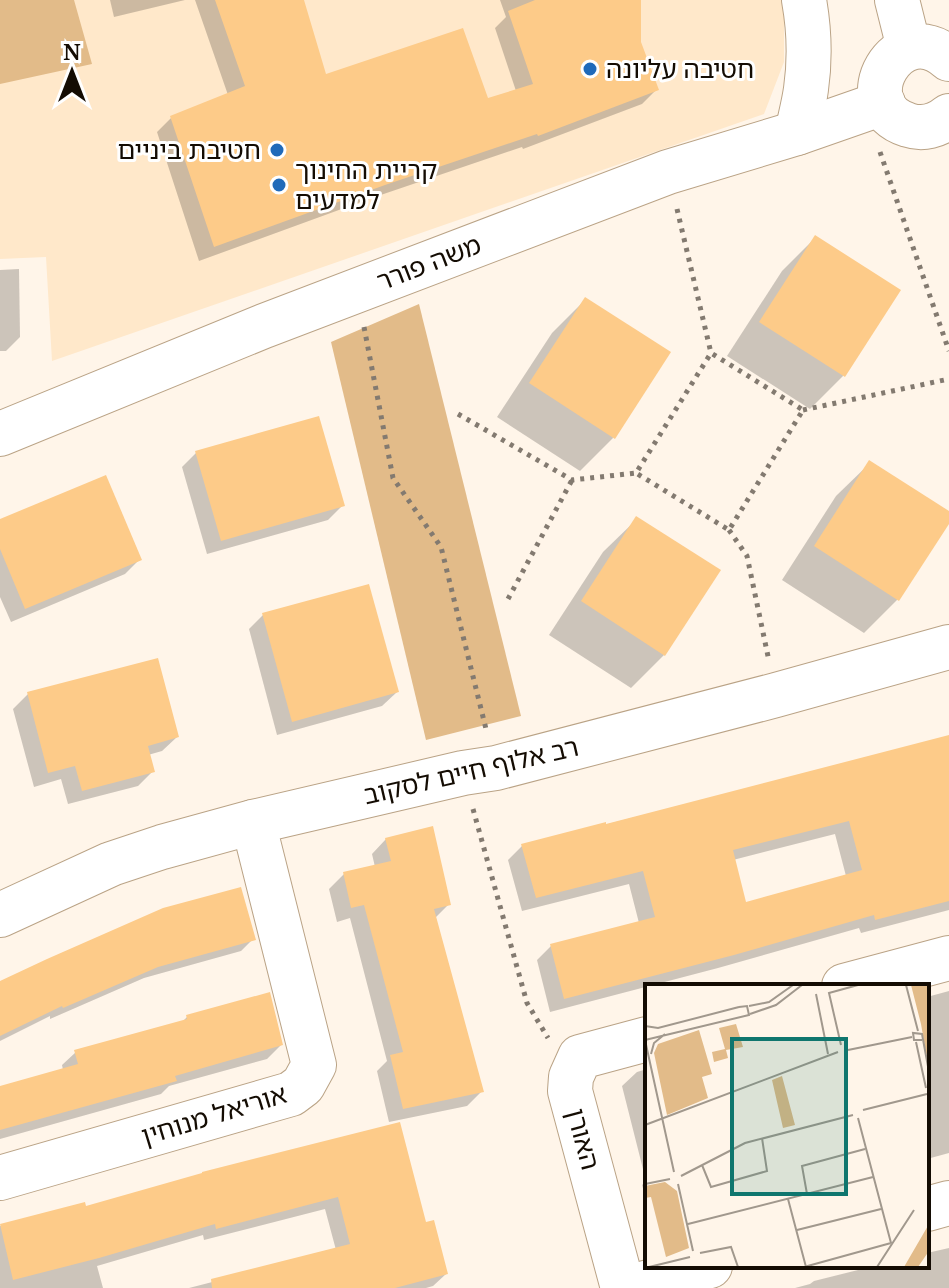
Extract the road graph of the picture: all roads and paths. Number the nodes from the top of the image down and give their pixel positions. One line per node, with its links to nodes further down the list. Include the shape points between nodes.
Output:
1 (804, 0): 6 (street, via 806,88)
2 (897, 0): 3 (street)
3 (929, 54): 4 (street, via 897,54 881,76)
4 (874, 106): 5 (street, via 915,127 929,127); 6 (street, משה פורר); 9 (path)
5 (949, 116)
6 (797, 133): 7 (street, משה פורר)
7 (668, 172): 8 (street, משה פורר); 10 (path)
8 (357, 290): 14 (street, משה פורר); 21 (path, via 393,478 441,547)
9 (949, 351)
10 (711, 353): 12 (path); 15 (path)
11 (949, 379): 12 (path)
12 (803, 410): 17 (path)
13 (458, 414): 16 (path)
14 (0, 434)
15 (636, 473): 16 (path); 17 (path)
16 (572, 480): 18 (path)
17 (729, 530): 20 (path, via 747,556)
18 (508, 599)
19 (949, 647): 20 (street, רב אלוף חיים לסקוב)
20 (776, 695): 21 (street, רב אלוף חיים לסקוב)
21 (479, 770): 22 (street, רב אלוף חיים לסקוב); 27 (path, via 527,1003)
22 (253, 822): 23 (street, רב אלוף חיים לסקוב, via 111,864); 28 (street, אוריאל מנוחין, via 314,1065 303,1085 291,1094)
23 (0, 915)
24 (949, 958): 25 (street)
25 (852, 984)
26 (645, 1040): 27 (street, האורן, via 580,1057)
27 (571, 1077): 32 (street, האורן, via 570,1091)
28 (0, 1178)
29 (949, 1203): 30 (street)
30 (929, 1208)
31 (702, 1268): 32 (street)
32 (624, 1288)

